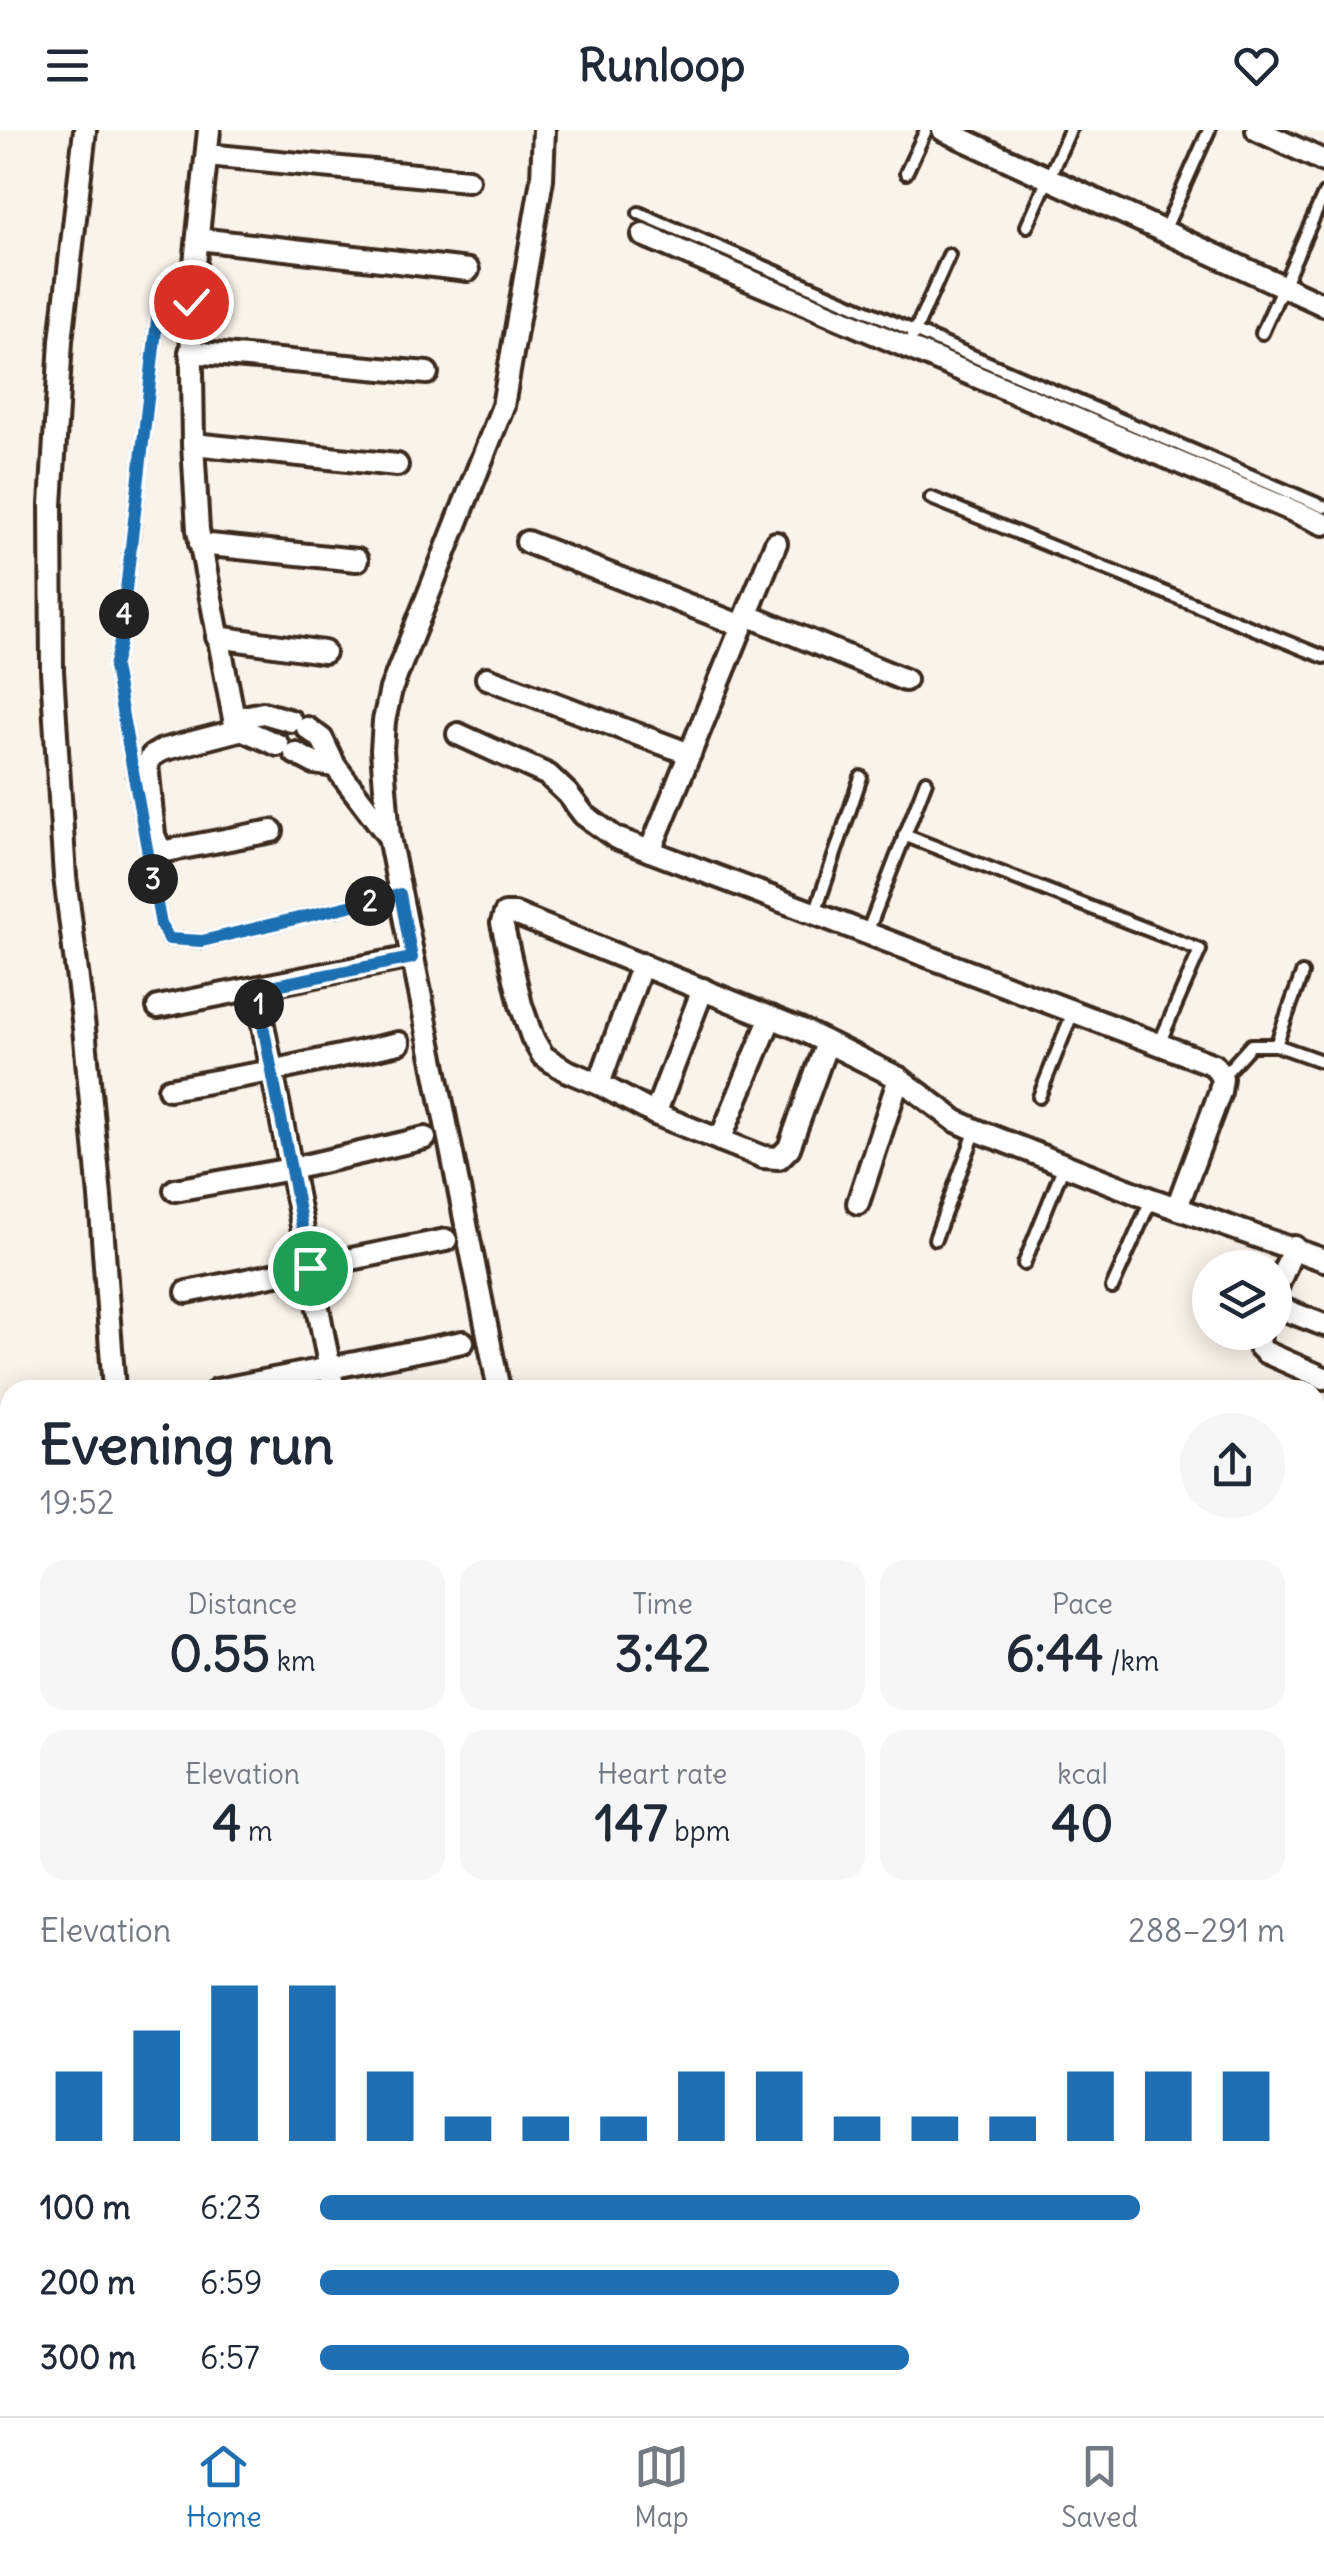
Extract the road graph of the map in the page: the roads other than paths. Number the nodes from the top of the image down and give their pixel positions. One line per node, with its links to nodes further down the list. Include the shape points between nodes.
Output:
1 (85, 130): 101 (street, via 58,396 52,672)
2 (210, 130): 9 (street)
3 (544, 130): 52 (street, via 542,179 503,406 384,721)
4 (926, 130): 11 (lane)
5 (943, 130): 12 (street)
6 (1070, 130): 12 (lane)
7 (1209, 130): 17 (lane)
8 (1257, 130): 10 (street)
9 (207, 154): 13 (street); 19 (street)
10 (1324, 161)
11 (906, 173)
12 (1048, 178): 16 (lane); 17 (street)
13 (468, 180)
14 (1324, 194): 23 (lane)
15 (639, 213): 26 (lane)
16 (1027, 226)
17 (1164, 232): 23 (street)
18 (643, 235): 26 (street)
19 (198, 239): 21 (street); 22 (street)
20 (949, 255): 26 (lane)
21 (194, 270): 27 (street); 54 (lane, via 170,278 158,312 114,667 161,925 169,939 202,941)
22 (468, 270)
23 (1283, 286): 24 (street); 25 (lane)
24 (1324, 305)
25 (1262, 334)
26 (912, 339): 32 (lane); 33 (street)
27 (190, 352): 28 (street); 29 (street)
28 (427, 373)
29 (193, 444): 30 (street); 36 (street)
30 (397, 465)
31 (931, 498): 41 (lane)
32 (1324, 507)
33 (1324, 524)
34 (527, 542): 38 (street)
35 (776, 543): 38 (street)
36 (200, 544): 37 (street); 39 (street)
37 (357, 560)
38 (744, 621): 43 (street); 46 (street)
39 (217, 638): 40 (street); 44 (street)
40 (324, 652)
41 (1324, 656)
42 (488, 678): 46 (street)
43 (905, 680)
44 (238, 724): 47 (street, via 314,763); 47 (street, via 263,714 299,725 322,739); 50 (street, via 152,756 147,764 154,835 166,851)
45 (458, 734): 53 (street, via 548,775 584,816)
46 (690, 754): 53 (street)
47 (335, 766): 52 (street)
48 (861, 777): 55 (lane)
49 (926, 782): 51 (lane)
50 (272, 831)
51 (904, 834): 56 (lane); 67 (lane, via 1200,950)
52 (389, 837): 54 (street)
53 (650, 851): 55 (street)
54 (400, 894): 57 (street)
55 (815, 914): 56 (street)
56 (867, 934): 63 (street)
57 (412, 958): 60 (street); 104 (street)
58 (642, 964): 61 (street); 73 (street); 73 (street, via 505,914 521,1005 542,1056)
59 (1302, 974): 68 (lane)
60 (256, 989): 62 (street); 70 (street)
61 (703, 989): 64 (street); 76 (street)
62 (158, 1006)
63 (1073, 1012): 67 (street); 75 (lane)
64 (772, 1017): 66 (street); 79 (street)
65 (399, 1043): 70 (street)
66 (827, 1043): 71 (street); 79 (street, via 779,1158)
67 (1159, 1044): 72 (street, via 1214,1065)
68 (1276, 1045): 69 (lane); 72 (lane, via 1251,1045)
69 (1324, 1062)
70 (272, 1071): 74 (street); 81 (street)
71 (898, 1078): 77 (street); 84 (street)
72 (1222, 1078): 85 (street)
73 (599, 1084): 76 (street)
74 (169, 1089)
75 (1039, 1097)
76 (655, 1114): 79 (street)
77 (976, 1130): 80 (street); 86 (lane)
78 (425, 1138): 81 (street)
79 (720, 1140)
80 (1064, 1165): 83 (street); 91 (lane)
81 (291, 1169): 82 (street); 92 (street)
82 (175, 1190)
83 (1151, 1199): 85 (street); 93 (lane)
84 (858, 1203)
85 (1177, 1207): 88 (street)
86 (936, 1239)
87 (446, 1240): 92 (street)
88 (1294, 1247): 89 (street); 90 (street)
89 (1292, 1252)
90 (1324, 1260)
91 (1024, 1264)
92 (310, 1268): 94 (street); 99 (street)
93 (1112, 1288)
94 (188, 1292)
95 (1292, 1313): 96 (street)
96 (1324, 1326)
97 (463, 1342): 99 (street)
98 (1264, 1350): 100 (street)
99 (330, 1367): 102 (street); 103 (street)
100 (1324, 1378)
101 (113, 1380)
102 (266, 1380)
103 (332, 1380)
104 (497, 1380)

